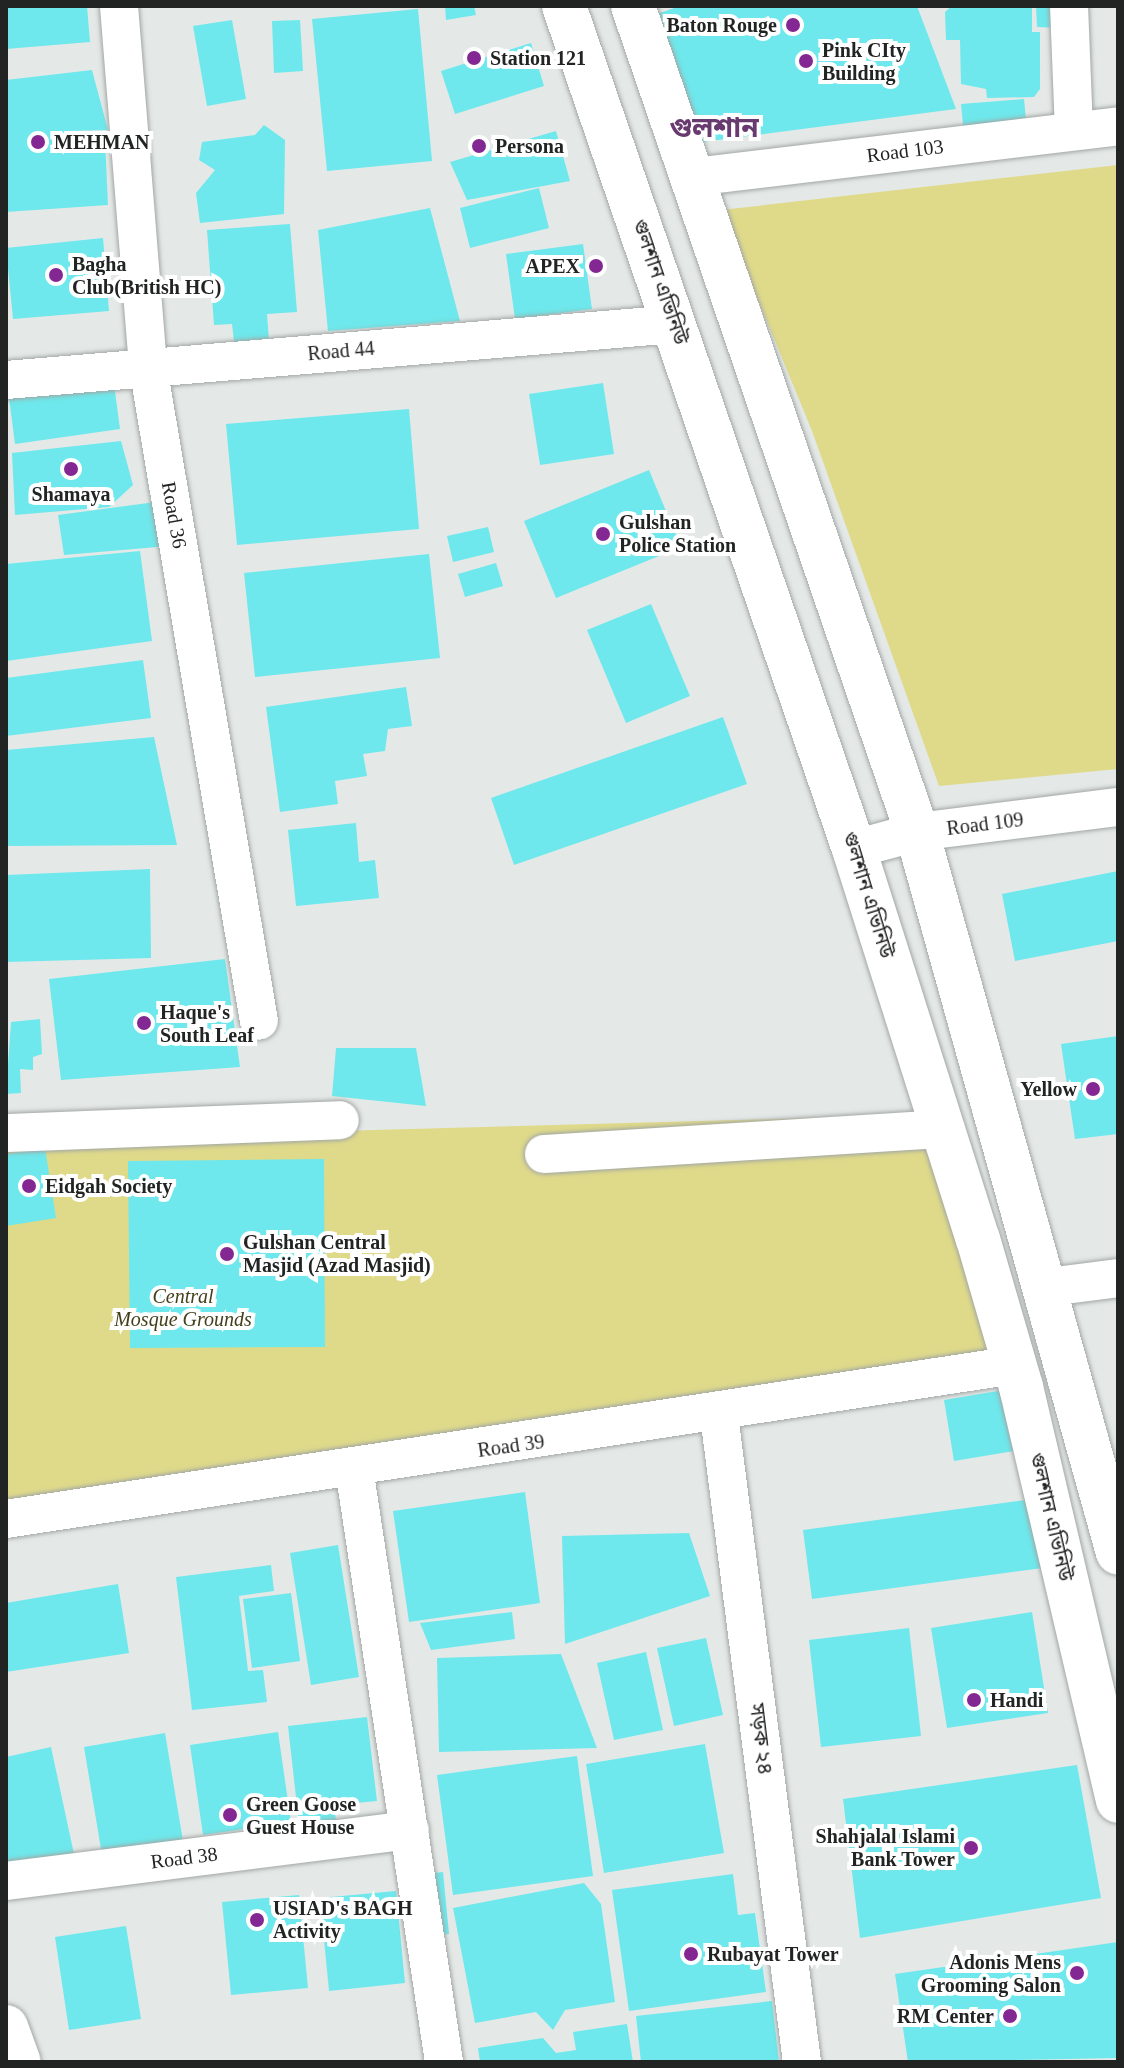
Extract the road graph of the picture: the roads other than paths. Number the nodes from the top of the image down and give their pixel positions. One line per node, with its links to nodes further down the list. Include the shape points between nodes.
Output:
1 (119, 6): 9 (street, Road 36)
2 (564, 6): 8 (main road, গুলশান এভিনিউ)
3 (633, 6): 7 (main road)
4 (1069, 6): 6 (street)
5 (1118, 126): 6 (street, Road 103)
6 (1074, 131): 7 (street, Road 103)
7 (693, 177): 12 (main road)
8 (676, 324): 9 (street, Road 44); 13 (main road, গুলশান এভিনিউ)
9 (148, 367): 10 (street, Road 44); 14 (street, Road 36)
10 (6, 380)
11 (1118, 807): 12 (street, Road 109)
12 (917, 832): 13 (street, Road 109); 20 (main road)
13 (854, 849): 16 (main road, গুলশান এভিনিউ)
14 (259, 1021)
15 (340, 1120): 17 (street)
16 (940, 1129): 18 (street); 21 (main road, গুলশান এভিনিউ)
17 (6, 1133)
18 (544, 1154)
19 (1118, 1278): 20 (street)
20 (1049, 1287): 25 (main road)
21 (1015, 1365): 22 (street, Road 39); 26 (main road, গুলশান এভিনিউ)
22 (719, 1415): 23 (street, Road 39); 32 (street, সড়ক ২৪)
23 (354, 1468): 24 (street, Road 39); 27 (street)
24 (6, 1519)
25 (1118, 1553)
26 (1118, 1801)
27 (410, 1830): 28 (street, Road 38); 31 (street)
28 (6, 1881)
29 (6, 2027): 30 (main road)
30 (19, 2062)
31 (444, 2062)
32 (802, 2062)

